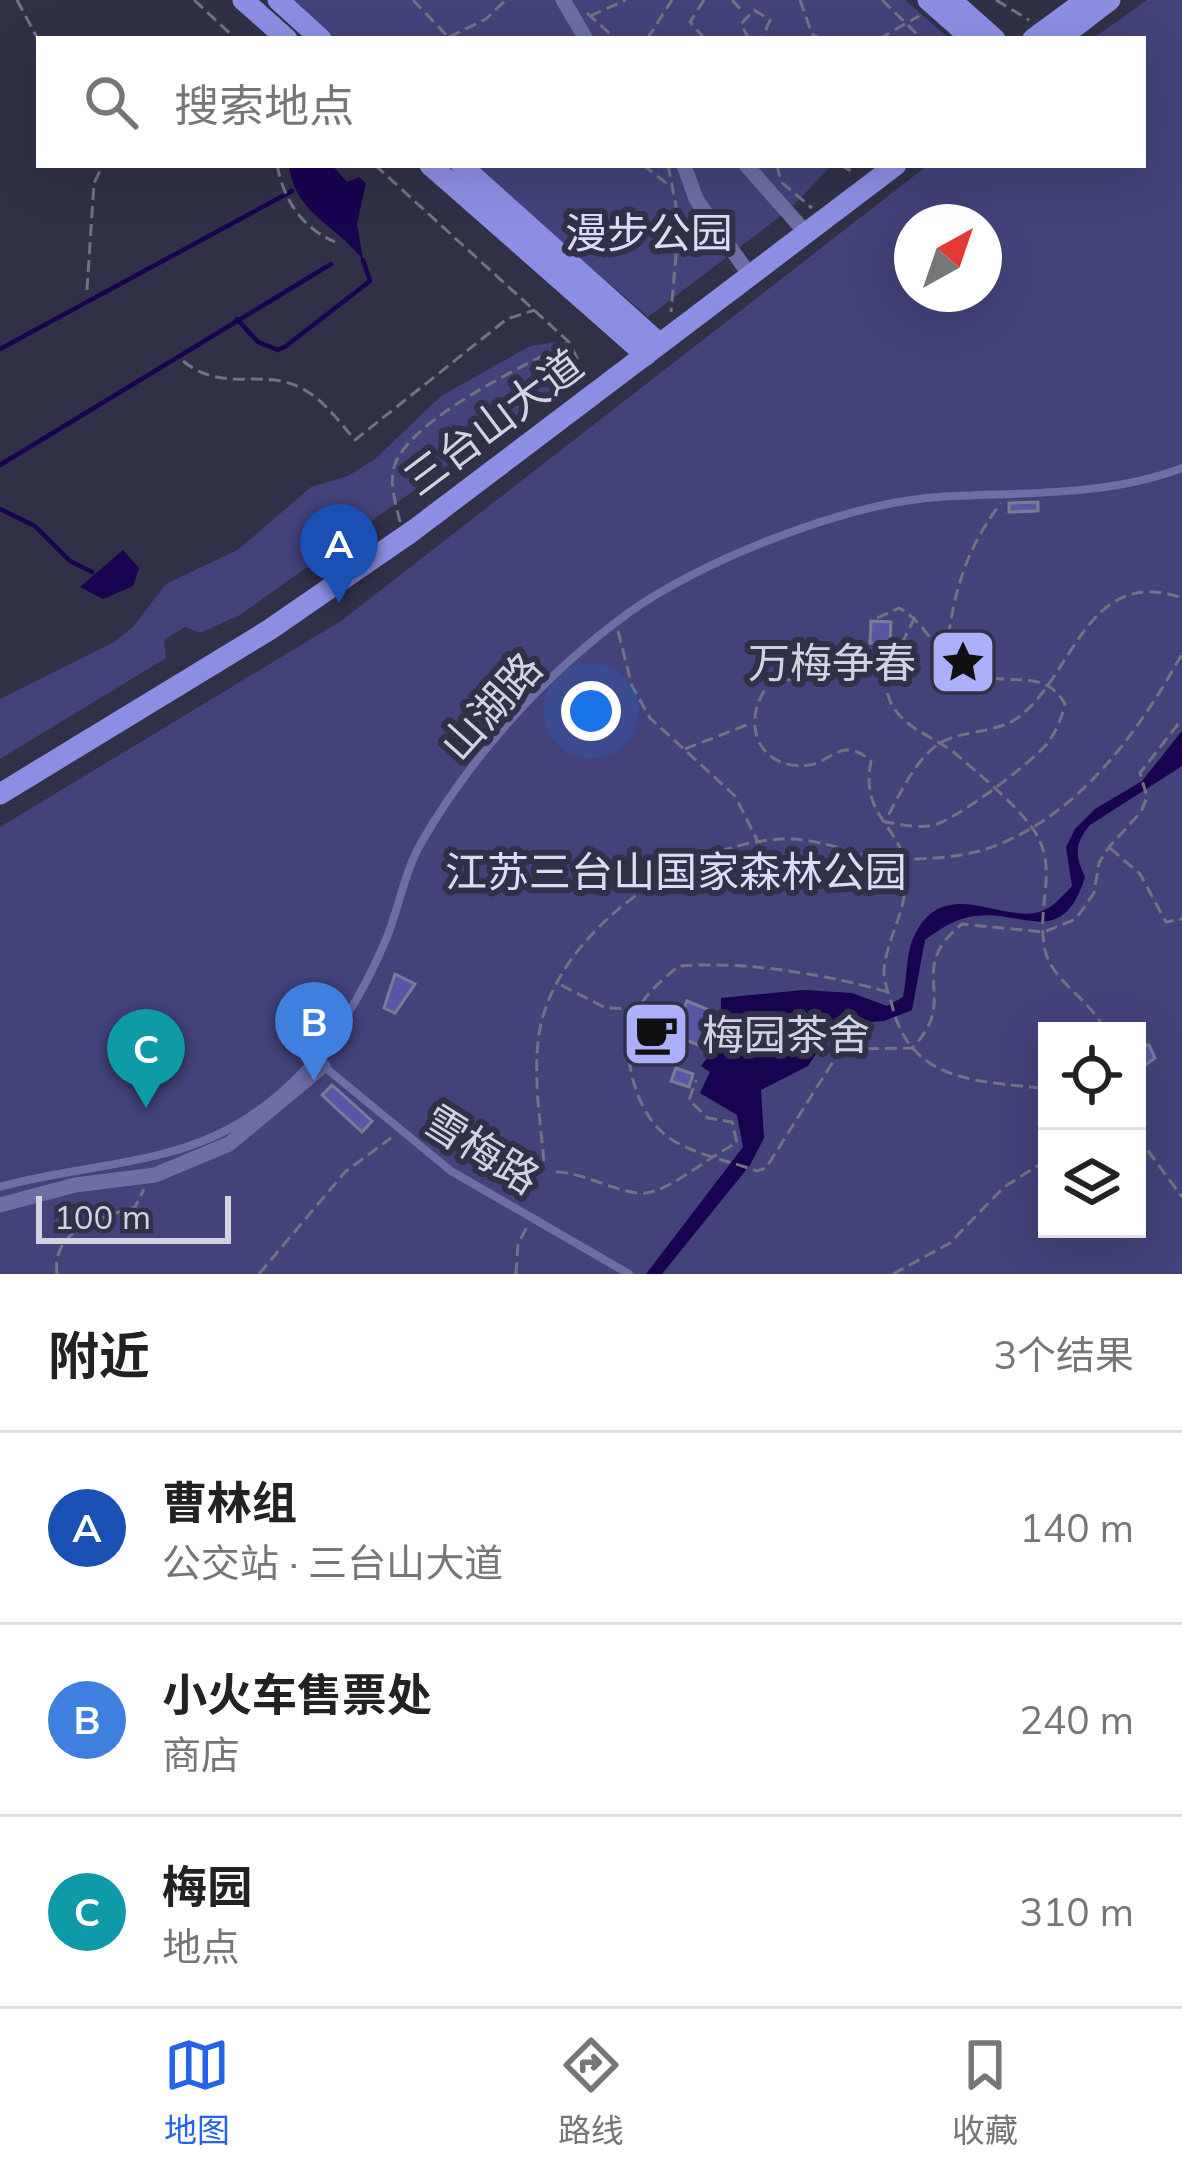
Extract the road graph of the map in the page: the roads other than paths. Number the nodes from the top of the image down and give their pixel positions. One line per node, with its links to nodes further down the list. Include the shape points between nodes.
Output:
1 (243, 0): 7 (main road)
2 (278, 0): 8 (main road)
3 (563, 0): 9 (street)
4 (1086, 0): 12 (main road)
5 (1110, 0): 13 (main road)
6 (939, 3): 10 (main road); 11 (main road)
7 (284, 36)
8 (318, 36)
9 (584, 36)
10 (969, 36)
11 (990, 36)
12 (1037, 36)
13 (1063, 36)
14 (434, 168): 22 (main road)
15 (463, 168): 22 (main road)
16 (685, 168): 21 (street, via 696,199)
17 (749, 168): 20 (street)
18 (858, 168): 20 (main road, 三台山大道)
19 (892, 168): 22 (main road, 三台山大道)
20 (807, 218): 21 (main road, 三台山大道)
21 (744, 267): 22 (main road, 三台山大道)
22 (653, 341): 24 (main road, 三台山大道, via 259,626); 25 (main road, 三台山大道, via 414,530 269,630)
23 (1182, 468): 26 (lane, 山湖路, via 859,512 698,575 616,623 536,692 469,771 419,846 386,940)
24 (0, 784)
25 (0, 794)
26 (319, 1063): 27 (lane, 山湖路, via 232,1127 154,1156); 28 (street, via 242,1137 147,1177); 29 (lane, 雪梅路, via 398,1133 496,1200)
27 (0, 1187)
28 (0, 1204)
29 (626, 1272)

